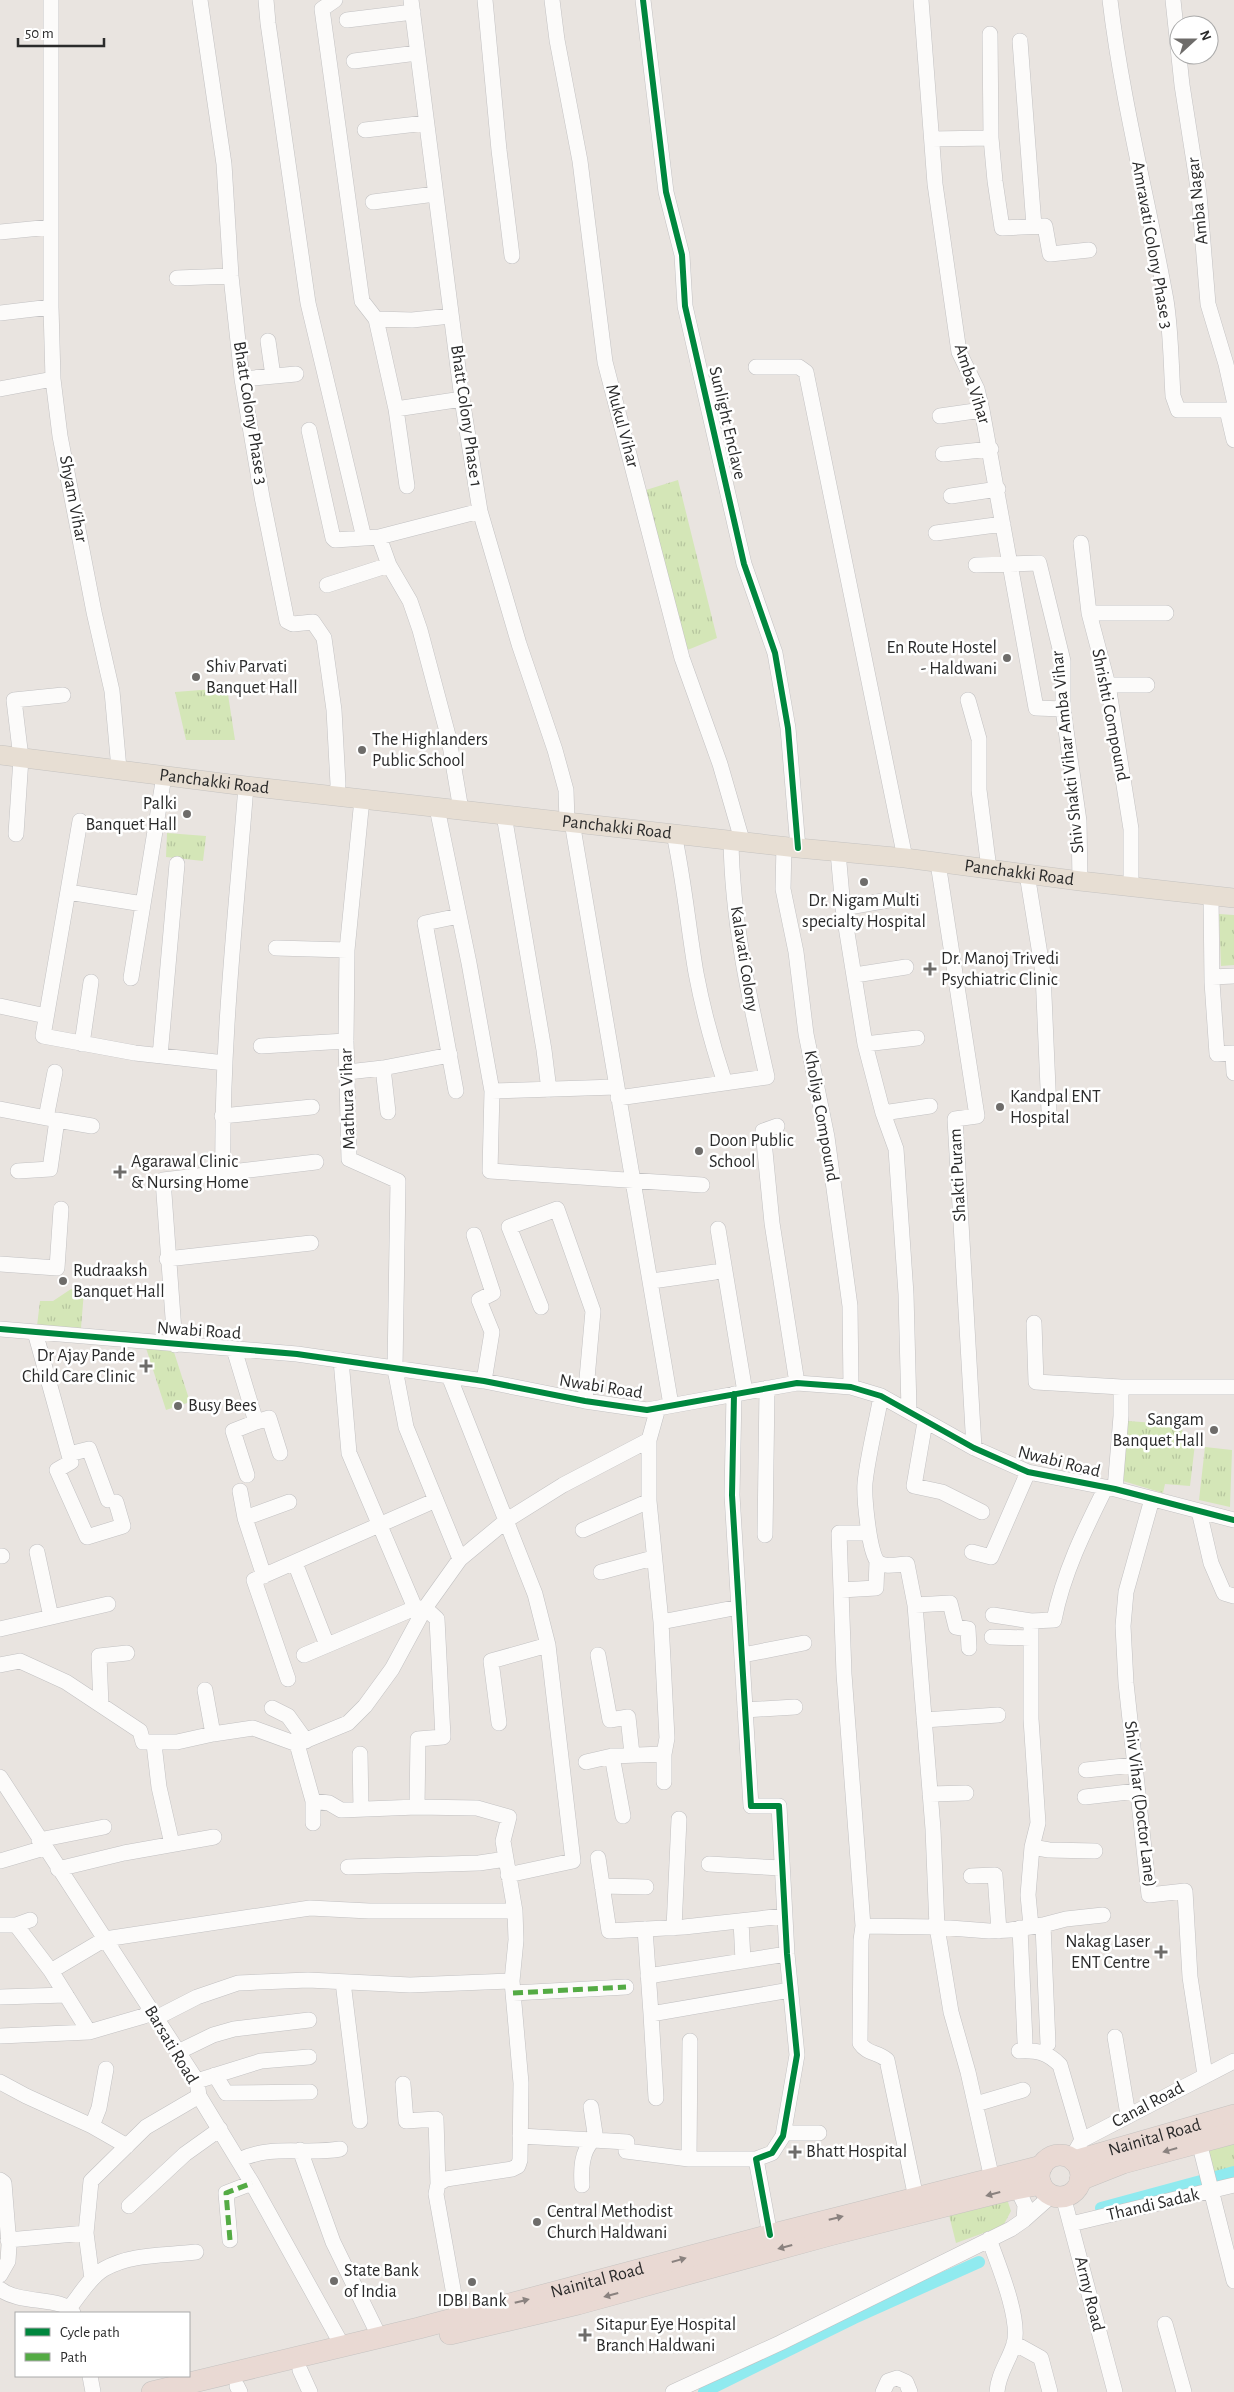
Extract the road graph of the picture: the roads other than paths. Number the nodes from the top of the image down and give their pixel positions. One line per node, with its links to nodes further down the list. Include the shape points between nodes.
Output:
1 (51, 0): 24 (street, Shyam Vihar)
2 (200, 0): 28 (street, Bhatt Colony Phase 3, via 224,164)
3 (266, 0): 57 (street, via 308,303)
4 (335, 0): 33 (street, via 322,9 362,301)
5 (486, 0): 27 (street)
6 (552, 0): 84 (street, Mukul Vihar, via 580,161 605,362 682,658 720,764)
7 (643, 0): 85 (street, Sunlight Enclave, via 666,192 682,255 685,306 744,564 775,653 788,728)
8 (921, 0): 20 (street, Amba Vihar)
9 (1110, 0): 42 (street, Amravati Colony Phase 3, via 1136,155 1166,302 1173,396 1178,410)
10 (1172, 0): 42 (street, Amba Nagar, via 1199,194 1208,304 1226,364)
11 (412, 6): 12 (street); 15 (street, Bhatt Colony Phase 1)
12 (347, 20)
13 (990, 34): 19 (street)
14 (1020, 41): 23 (street)
15 (417, 53): 16 (street); 17 (street, Bhatt Colony Phase 1)
16 (354, 61)
17 (426, 123): 18 (street); 21 (street, Bhatt Colony Phase 1)
18 (365, 130)
19 (992, 138): 20 (street); 23 (street, via 1002,228)
20 (932, 139): 44 (street, Amba Vihar, via 935,184 959,352 977,389)
21 (435, 194): 22 (street); 32 (street, Bhatt Colony Phase 1)
22 (373, 202)
23 (1034, 226): 26 (street, via 1045,226 1050,254)
24 (51, 227): 25 (street); 30 (street, Shyam Vihar)
25 (0, 232)
26 (1089, 250)
27 (512, 256)
28 (231, 276): 29 (street); 39 (street, Bhatt Colony Phase 3)
29 (177, 278)
30 (50, 307): 31 (street); 38 (street, Shyam Vihar)
31 (0, 313)
32 (451, 316): 33 (street); 41 (street, Bhatt Colony Phase 1)
33 (376, 319): 43 (street)
34 (268, 341): 37 (street)
35 (756, 367): 87 (street, via 800,367 806,372)
36 (296, 374): 37 (street)
37 (274, 376): 39 (street)
38 (53, 379): 40 (street); 72 (street, Shyam Vihar, via 60,436 112,691)
39 (242, 379): 75 (street, Bhatt Colony Phase 3, via 287,621 293,624 313,622 324,638 334,710)
40 (0, 389)
41 (462, 398): 43 (street); 53 (street, Bhatt Colony Phase 1)
42 (1232, 406): 47 (street)
43 (396, 409): 50 (street)
44 (982, 410): 45 (street); 48 (street, Amba Vihar)
45 (940, 416)
46 (309, 430): 57 (street, via 333,538 338,541)
47 (1234, 440)
48 (991, 449): 49 (street); 51 (street, Amba Vihar)
49 (943, 454)
50 (407, 486)
51 (998, 489): 52 (street); 54 (street, Amba Vihar)
52 (950, 496)
53 (480, 511): 56 (street); 81 (street, Bhatt Colony Phase 1, via 519,644 555,750 566,790)
54 (1003, 524): 55 (street); 60 (street, Amba Vihar)
55 (936, 533)
56 (379, 536): 57 (street); 61 (street)
57 (364, 538)
58 (1081, 543): 64 (street, Shrishti Compound)
59 (976, 564): 60 (street)
60 (1010, 564): 69 (street, Amba Vihar, via 1036,708); 69 (street, Shiv Shakti Vihar Amba Vihar, via 1039,563 1063,661)
61 (389, 565): 62 (street); 78 (street, via 410,601 428,658 449,739)
62 (327, 585)
63 (1166, 613): 64 (street)
64 (1089, 614): 65 (street, Shrishti Compound)
65 (1108, 685): 66 (street); 93 (street, Shrishti Compound, via 1131,829)
66 (1147, 685)
67 (62, 695): 71 (street, via 14,700)
68 (968, 700): 90 (street, via 979,739 979,790)
69 (1063, 709): 92 (street, Shiv Shakti Vihar Amba Vihar, via 1078,821)
70 (0, 755): 71 (main road, Panchakki Road)
71 (21, 758): 72 (main road, Panchakki Road); 82 (street)
72 (119, 769): 73 (main road, Panchakki Road)
73 (164, 776): 74 (main road, Panchakki Road); 98 (street)
74 (246, 786): 75 (main road, Panchakki Road); 119 (street)
75 (336, 796): 76 (main road, Panchakki Road)
76 (362, 799): 77 (main road, Panchakki Road); 102 (street, Mathura Vihar)
77 (437, 808): 78 (main road, Panchakki Road); 100 (street)
78 (460, 810): 79 (main road, Panchakki Road)
79 (504, 815): 81 (main road, Panchakki Road); 126 (street)
80 (80, 821): 94 (street)
81 (570, 822): 83 (main road, Panchakki Road); 128 (street, Bhatt Colony Phase 1)
82 (16, 834)
83 (674, 834): 84 (main road, Panchakki Road); 124 (street, via 683,873 696,972 714,1052)
84 (737, 840): 85 (main road, Panchakki Road); 124 (street, Kalavati Colony, via 732,870 742,966 767,1077)
85 (791, 847): 86 (main road, Panchakki Road); 163 (street, Kholiya Compound, via 783,889 796,952 806,1034 827,1137 850,1306)
86 (838, 852): 87 (main road, Panchakki Road); 99 (street)
87 (904, 858): 88 (main road, Panchakki Road)
88 (938, 863): 90 (main road, Panchakki Road); 175 (street, Shakti Puram, via 977,1116 955,1119)
89 (177, 864): 118 (street)
90 (988, 869): 91 (main road, Panchakki Road)
91 (1027, 874): 92 (main road, Panchakki Road); 132 (street, via 1043,973)
92 (1080, 881): 93 (main road, Panchakki Road)
93 (1131, 887): 95 (main road, Panchakki Road)
94 (68, 892): 98 (street); 110 (street)
95 (1211, 896): 96 (main road, Panchakki Road); 106 (street)
96 (1234, 898)
97 (894, 899): 99 (street)
98 (143, 904): 107 (street)
99 (843, 908): 104 (street)
100 (459, 916): 117 (street, via 425,923); 127 (street)
101 (276, 948): 102 (street)
102 (347, 950): 112 (street, Mathura Vihar)
103 (906, 967): 104 (street)
104 (855, 976): 114 (street)
105 (1234, 976): 106 (street)
106 (1212, 977): 116 (street, via 1217,1054)
107 (131, 978)
108 (90, 982): 113 (street)
109 (0, 1006): 110 (street)
110 (46, 1016): 113 (street, via 43,1036)
111 (917, 1038): 114 (street)
112 (346, 1041): 115 (street); 122 (street, Mathura Vihar)
113 (82, 1044): 118 (street)
114 (865, 1044): 134 (street)
115 (261, 1046)
116 (1233, 1053): 123 (street)
117 (450, 1055): 120 (street); 125 (street)
118 (160, 1056): 119 (street)
119 (224, 1063): 135 (street)
120 (382, 1068): 122 (street); 133 (street)
121 (55, 1072): 136 (street)
122 (348, 1072): 159 (street, Mathura Vihar, via 349,1159 398,1181)
123 (1234, 1073)
124 (725, 1084): 128 (street)
125 (456, 1090)
126 (549, 1090): 127 (street); 128 (street)
127 (492, 1091): 142 (street, via 490,1171)
128 (617, 1092): 142 (street, Bhatt Colony Phase 1)
129 (930, 1106): 134 (street)
130 (312, 1107): 135 (street)
131 (0, 1109): 136 (street)
132 (1049, 1111)
133 (388, 1112)
134 (883, 1113): 171 (street, via 896,1149 906,1294)
135 (222, 1116): 141 (street)
136 (51, 1119): 137 (street); 140 (street, via 50,1169)
137 (92, 1126)
138 (777, 1126): 162 (street, via 764,1131 772,1223)
139 (316, 1162): 141 (street)
140 (18, 1171)
141 (223, 1173): 148 (street, via 162,1180)
142 (633, 1180): 143 (street); 151 (street, Bhatt Colony Phase 1)
143 (702, 1185)
144 (61, 1209): 149 (street, via 57,1268)
145 (718, 1229): 167 (street)
146 (474, 1235): 161 (street, via 493,1294 479,1300 492,1332)
147 (311, 1243): 148 (street)
148 (167, 1260): 156 (street)
149 (0, 1264)
150 (715, 1272): 151 (street)
151 (652, 1281): 170 (street, Bhatt Colony Phase 1)
152 (541, 1307): 169 (street, via 509,1227 557,1209 593,1311)
153 (1034, 1324): 164 (street, via 1036,1382)
154 (0, 1329): 155 (street, Nwabi Road)
155 (35, 1332): 156 (street, Nwabi Road); 177 (street)
156 (176, 1345): 157 (street, Nwabi Road)
157 (234, 1349): 158 (street, Nwabi Road); 172 (street)
158 (342, 1360): 159 (street, Nwabi Road); 191 (street, via 350,1453)
159 (395, 1369): 160 (street, Nwabi Road); 183 (street, via 406,1427)
160 (449, 1376): 161 (street, Nwabi Road); 189 (street)
161 (484, 1381): 169 (street, Nwabi Road)
162 (797, 1383): 163 (street, Nwabi Road); 165 (street, Nwabi Road)
163 (851, 1387): 168 (street, Nwabi Road)
164 (1121, 1387): 166 (street); 180 (street, via 1121,1416)
165 (767, 1388): 167 (street, Nwabi Road); 194 (street)
166 (1234, 1388)
167 (739, 1393): 170 (street, Nwabi Road); 207 (street, via 732,1495)
168 (882, 1396): 171 (street, Nwabi Road); 193 (street, via 865,1484)
169 (585, 1401): 170 (street, Nwabi Road, via 646,1410)
170 (665, 1407): 174 (street)
171 (908, 1410): 173 (street, Nwabi Road)
172 (256, 1422): 176 (street, via 270,1418); 179 (street, via 233,1431)
173 (925, 1422): 175 (street, Nwabi Road); 187 (street, via 914,1486 942,1492)
174 (649, 1440): 184 (street); 189 (street, via 562,1485)
175 (974, 1448): 178 (street, Nwabi Road)
176 (280, 1453)
177 (69, 1454): 177 (street, via 71,1462 57,1470 87,1537 123,1526 90,1448)
178 (1028, 1472): 180 (street, Nwabi Road); 196 (street, via 990,1557)
179 (247, 1475)
180 (1110, 1489): 182 (street, Nwabi Road); 211 (street, via 1087,1526 1059,1595 1054,1620)
181 (240, 1492): 188 (street)
182 (1152, 1498): 186 (street, Nwabi Road); 242 (street, Shiv Vihar (Doctor Lane), via 1126,1592 1123,1626)
183 (436, 1500): 191 (street); 198 (street)
184 (648, 1501): 192 (street); 197 (street)
185 (289, 1502): 188 (street)
186 (1199, 1511): 190 (street, Nwabi Road); 204 (street, via 1211,1563 1224,1593)
187 (982, 1512)
188 (244, 1518): 202 (street)
189 (507, 1520): 198 (street); 218 (street, via 536,1594)
190 (1234, 1520)
191 (380, 1526): 200 (street); 208 (street)
192 (583, 1530)
193 (869, 1533): 199 (street); 203 (street, via 839,1533)
194 (764, 1535)
195 (37, 1552): 210 (street)
196 (972, 1552)
197 (653, 1558): 201 (street); 212 (street)
198 (460, 1559): 208 (street)
199 (877, 1561): 203 (street, via 876,1588); 206 (street, via 884,1565 907,1564)
200 (295, 1563): 202 (street); 217 (street)
201 (601, 1572)
202 (264, 1576): 225 (street, via 254,1580)
203 (841, 1590): 278 (street)
204 (1234, 1596)
205 (108, 1604): 210 (street)
206 (915, 1605): 219 (street, via 950,1603 956,1627 968,1629); 232 (street)
207 (739, 1607): 212 (street); 223 (street)
208 (420, 1608): 217 (street); 235 (street, via 392,1669 365,1706 348,1722); 251 (street, via 437,1618 443,1738 418,1739)
209 (993, 1615): 211 (street)
210 (51, 1616): 213 (street)
211 (1031, 1621): 215 (street)
212 (661, 1622): 239 (street, via 667,1738)
213 (0, 1629)
214 (992, 1637): 215 (street)
215 (1030, 1638): 260 (street, via 1031,1719 1038,1823)
216 (804, 1643): 223 (street)
217 (327, 1645): 221 (street)
218 (548, 1645): 233 (street, via 491,1661); 269 (street, via 573,1861)
219 (969, 1648)
220 (127, 1653): 227 (street, via 99,1656)
221 (304, 1655)
222 (598, 1655): 238 (street, via 610,1720 628,1717)
223 (742, 1655): 230 (street)
224 (0, 1665): 227 (street, via 20,1661 66,1682)
225 (288, 1679)
226 (205, 1690): 234 (street)
227 (102, 1705): 236 (street, via 140,1731 143,1742)
228 (794, 1707): 230 (street)
229 (272, 1708): 235 (street, via 288,1716)
230 (746, 1710): 267 (street, via 750,1806 778,1806)
231 (998, 1715): 232 (street)
232 (924, 1720): 248 (street)
233 (499, 1723)
234 (213, 1734): 235 (street, via 253,1728); 236 (street)
235 (301, 1742): 250 (street)
236 (154, 1744): 259 (street, via 159,1787)
237 (360, 1754): 252 (street)
238 (632, 1754): 239 (street); 240 (street)
239 (664, 1754): 245 (street)
240 (612, 1756): 241 (street); 253 (street)
241 (586, 1762)
242 (1134, 1765): 243 (street); 246 (street, Shiv Vihar (Doctor Lane))
243 (1086, 1770)
244 (0, 1777): 258 (street, Barsati Road)
245 (664, 1782)
246 (1137, 1791): 249 (street); 308 (street, Shiv Vihar (Doctor Lane), via 1149,1894 1185,1891 1190,1977)
247 (966, 1793): 248 (street)
248 (930, 1794): 279 (street)
249 (1085, 1797)
250 (312, 1802): 252 (street, via 329,1803 341,1810); 255 (street)
251 (417, 1807): 252 (street); 263 (street, via 477,1808 509,1816 503,1841)
252 (362, 1809)
253 (623, 1816)
254 (679, 1820): 281 (street)
255 (314, 1823)
256 (104, 1828): 258 (street)
257 (214, 1837): 259 (street)
258 (41, 1844): 264 (street); 268 (street, Barsati Road)
259 (172, 1844): 268 (street)
260 (1032, 1847): 261 (street); 280 (street, via 1028,1895)
261 (1095, 1852)
262 (598, 1858): 271 (street)
263 (506, 1859): 266 (street); 269 (street)
264 (0, 1862)
265 (708, 1864): 267 (street)
266 (348, 1867)
267 (781, 1868): 275 (street)
268 (58, 1869): 284 (street, Barsati Road)
269 (508, 1875): 273 (street)
270 (971, 1876): 283 (street, via 995,1875)
271 (602, 1886): 272 (street); 282 (street, via 609,1931)
272 (646, 1887)
273 (515, 1911): 284 (street, via 310,1908); 290 (street)
274 (1103, 1915): 280 (street)
275 (784, 1916): 276 (street); 285 (street)
276 (741, 1921): 281 (street); 286 (street)
277 (0, 1925): 287 (street, via 23,1923)
278 (863, 1926): 279 (street); 346 (street, via 860,2043 865,2051 882,2055 887,2060)
279 (937, 1927): 283 (street); 316 (street, via 952,2012)
280 (1031, 1927): 283 (street); 302 (street); 328 (street, via 1022,2046 1051,2056 1060,2065)
281 (674, 1928): 282 (street)
282 (645, 1929): 288 (street)
283 (999, 1930)
284 (106, 1939): 287 (street); 295 (street, Barsati Road)
285 (787, 1954): 286 (street); 292 (street)
286 (743, 1961): 288 (street)
287 (52, 1971): 293 (street)
288 (648, 1976): 296 (street)
289 (343, 1982): 290 (street); 295 (street, via 274,1980 238,1983); 320 (street)
290 (513, 1987): 291 (street); 326 (street, via 521,2083)
291 (626, 1987)
292 (790, 1990): 296 (street); 323 (street, via 797,2055)
293 (66, 1995): 294 (street); 298 (street)
294 (0, 1997)
295 (154, 2014): 298 (street); 303 (street, Barsati Road)
296 (651, 2014): 315 (street)
297 (309, 2020): 303 (street, via 234,2029)
298 (89, 2032): 299 (street)
299 (0, 2036)
300 (1116, 2038): 318 (street)
301 (690, 2041): 333 (street)
302 (1048, 2044)
303 (178, 2052): 309 (street, Barsati Road)
304 (308, 2057): 307 (street, via 261,2061)
305 (1234, 2061): 308 (street, Canal Road)
306 (106, 2069): 321 (street, via 99,2108)
307 (215, 2075): 309 (street); 313 (street, via 226,2093)
308 (1205, 2075): 318 (street, Canal Road)
309 (197, 2081): 314 (street, Barsati Road)
310 (0, 2082): 321 (street)
311 (403, 2084): 341 (street, via 406,2121 436,2119)
312 (1023, 2090): 316 (street)
313 (310, 2092)
314 (199, 2096): 322 (street, Barsati Road); 330 (street, via 146,2127)
315 (656, 2098)
316 (976, 2104): 337 (street)
317 (591, 2107): 327 (street)
318 (1128, 2114): 328 (street, Canal Road)
319 (1234, 2115): 336 (highway, Nainital Road)
320 (360, 2121)
321 (92, 2126): 330 (street)
322 (220, 2129): 335 (street, Barsati Road); 347 (street, via 185,2154)
323 (784, 2133): 324 (street); 334 (street, via 772,2154)
324 (820, 2133)
325 (1234, 2133): 329 (highway, Nainital Road)
326 (520, 2136): 327 (street); 341 (street, via 518,2166 446,2179)
327 (594, 2140): 333 (street, via 627,2142 626,2152); 342 (street, via 586,2146 581,2168)
328 (1082, 2140): 336 (street)
329 (1199, 2142): 336 (highway, Nainital Road, one-way to 336, via 1123,2163); 340 (street)
330 (127, 2146): 350 (street, via 90,2181)
331 (340, 2149): 332 (street, via 324,2152)
332 (300, 2150): 335 (street, via 262,2151); 364 (street, via 333,2242)
333 (689, 2158): 334 (street)
334 (756, 2159): 351 (street)
335 (238, 2160): 339 (street, Barsati Road)
336 (1075, 2167): 343 (highway, via 1074,2191); 343 (highway, via 1059,2155 1054,2156)
337 (992, 2179): 343 (highway, Nainital Road); 346 (highway, Nainital Road)
338 (0, 2180): 353 (street, via 4,2183)
339 (252, 2183): 354 (street, via 226,2192); 366 (street, Barsati Road)
340 (1208, 2183): 344 (street, Thandi Sadak); 349 (street, Thandi Sadak); 359 (street)
341 (438, 2184): 362 (street, via 436,2194)
342 (582, 2185)
343 (1049, 2185): 345 (highway, Nainital Road); 348 (street); 349 (street, Army Road)
344 (1234, 2185)
345 (1017, 2188): 348 (street, via 1025,2206); 355 (highway, Nainital Road, one-way to 355)
346 (916, 2198): 351 (highway, Nainital Road, one-way to 346)
347 (129, 2206)
348 (1024, 2220): 352 (street)
349 (1071, 2224): 379 (street, Army Road)
350 (86, 2233): 353 (street); 358 (street)
351 (770, 2235): 355 (highway, Nainital Road)
352 (989, 2239): 365 (street, via 1004,2279 1013,2318); 375 (street, via 780,2344)
353 (8, 2240): 357 (street, via 8,2261)
354 (230, 2240)
355 (747, 2249): 362 (highway, Nainital Road, one-way to 355); 367 (highway, Nainital Road, one-way to 367, via 578,2304)
356 (196, 2252): 358 (street, via 138,2256 103,2269)
357 (0, 2275)
358 (92, 2279): 361 (street)
359 (1234, 2281)
360 (0, 2289): 361 (street, via 22,2299 63,2304)
361 (72, 2310)
362 (458, 2317): 364 (highway, Nainital Road)
363 (1166, 2324): 380 (street)
364 (380, 2338): 366 (highway, Nainital Road)
365 (1014, 2343): 377 (street, via 1000,2374); 378 (street, via 1041,2358)
366 (343, 2347): 369 (highway, Nainital Road)
367 (300, 2370): 369 (highway, Nainital Road); 374 (street)
368 (90, 2377): 371 (street)
369 (237, 2383): 372 (highway, Nainital Road); 373 (highway, Nainital Road)
370 (880, 2391): 376 (street, via 888,2381 897,2378 906,2382)
371 (93, 2392)
372 (152, 2392)
373 (211, 2392)
374 (310, 2392)
375 (674, 2392)
376 (910, 2392)
377 (997, 2392)
378 (1050, 2392)
379 (1115, 2392)
380 (1184, 2392)

